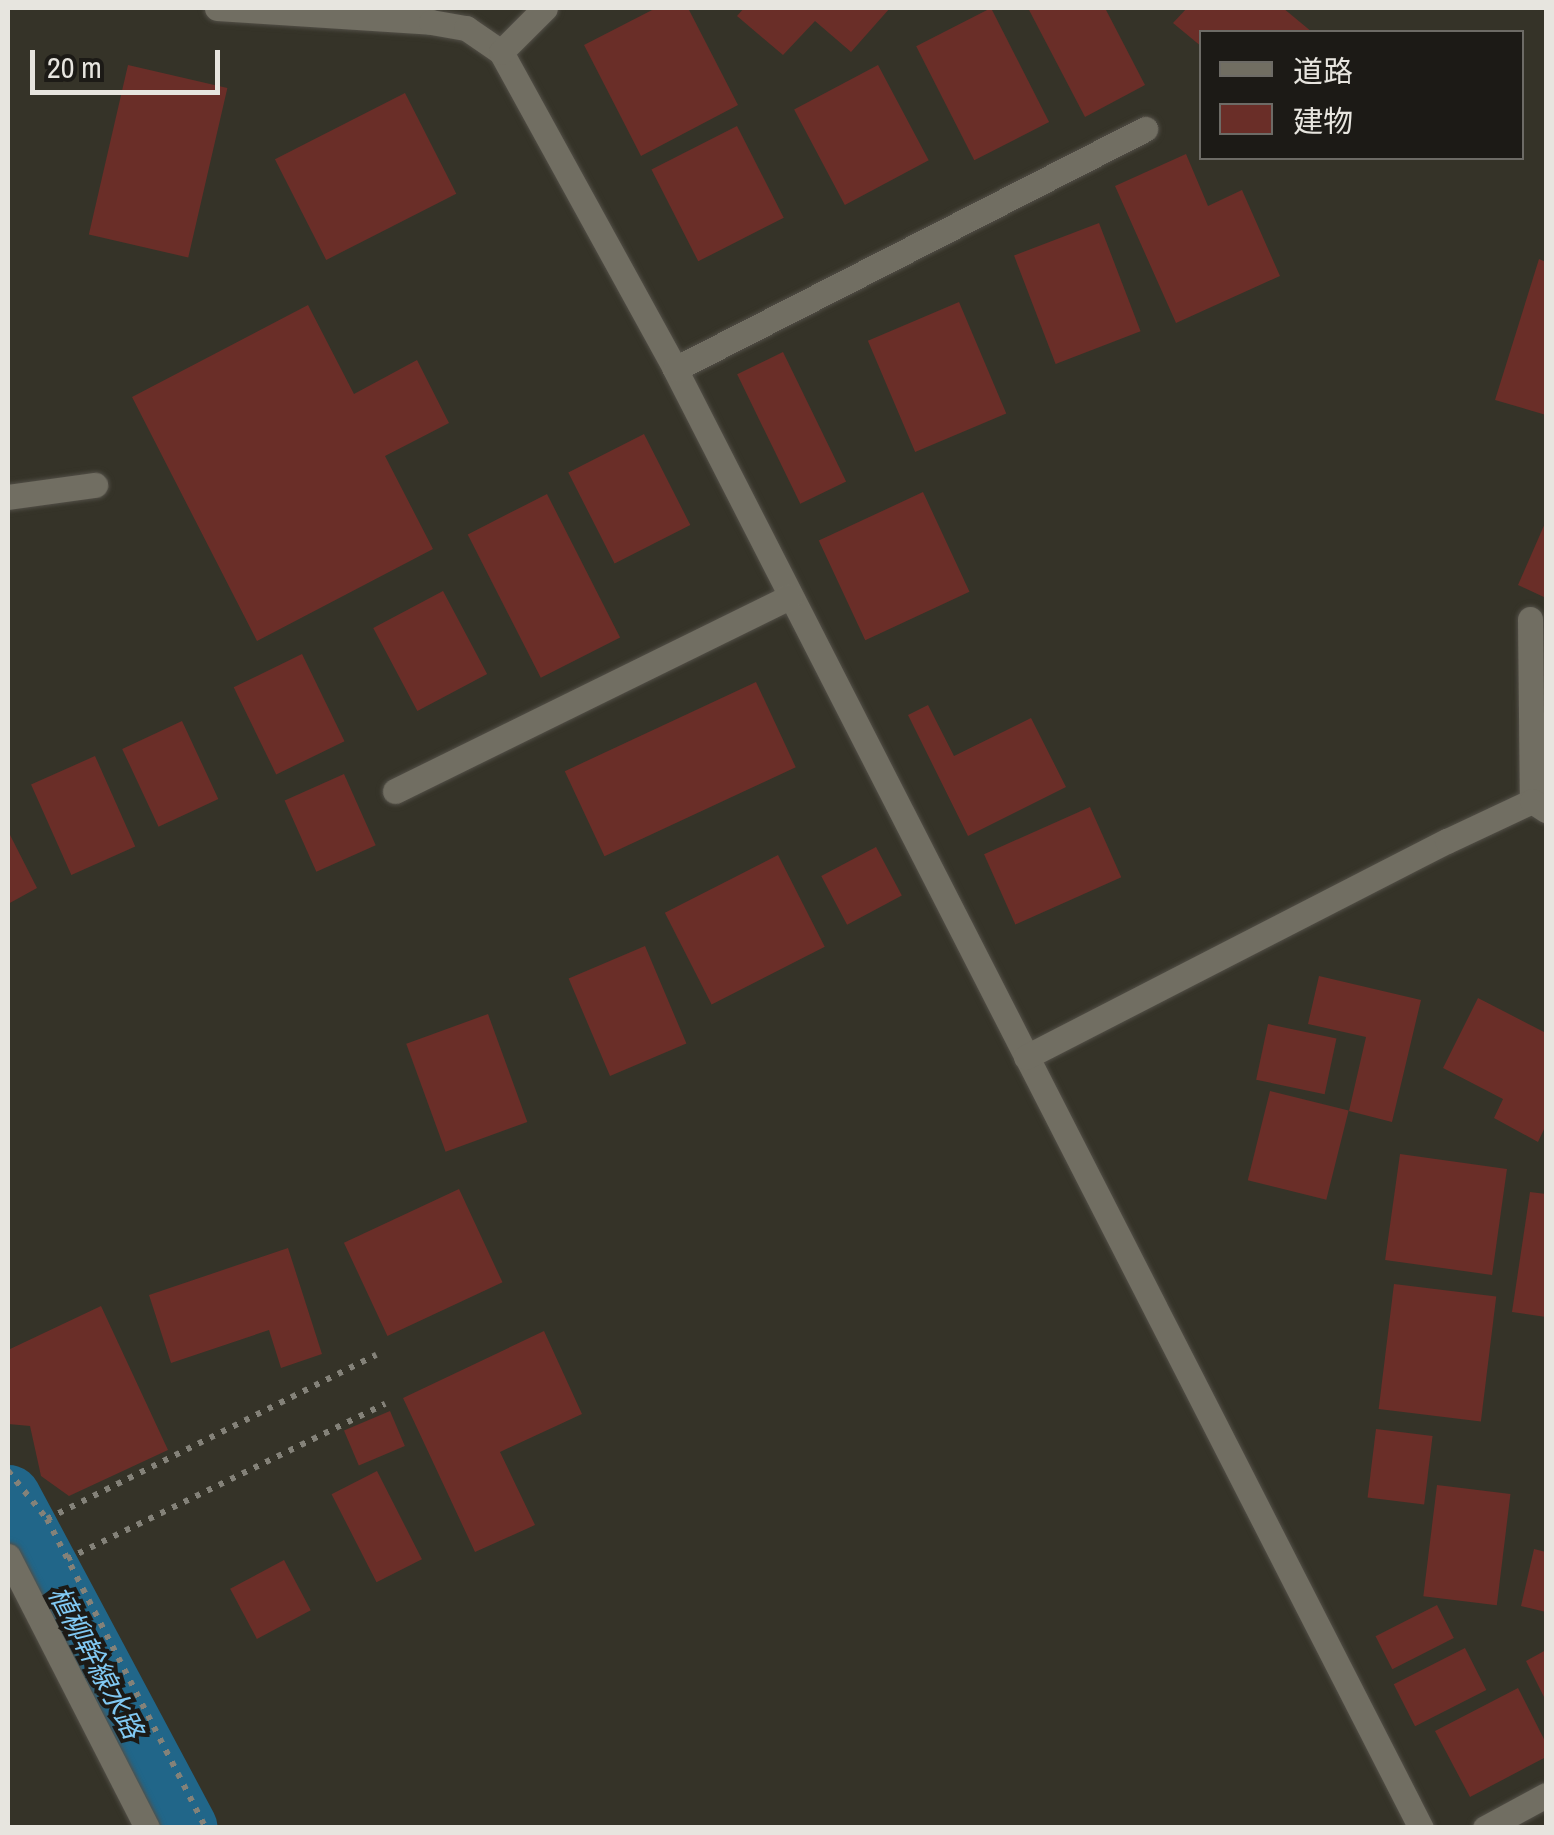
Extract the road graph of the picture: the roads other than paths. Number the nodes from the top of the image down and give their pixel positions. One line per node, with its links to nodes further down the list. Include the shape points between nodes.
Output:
1 (218, 8): 3 (street)
2 (545, 8): 4 (street)
3 (431, 15): 4 (street)
4 (501, 52): 6 (street)
5 (1145, 130): 6 (street)
6 (675, 368): 9 (street)
7 (95, 484): 8 (street)
8 (8, 497)
9 (790, 596): 11 (street); 13 (street)
10 (1530, 619): 12 (street)
11 (395, 792)
12 (1539, 806): 13 (street)
13 (1026, 1057): 17 (street)
14 (8, 1556): 16 (street)
15 (1546, 1795): 18 (street)
16 (147, 1828)
17 (1422, 1828)
18 (1485, 1828)

